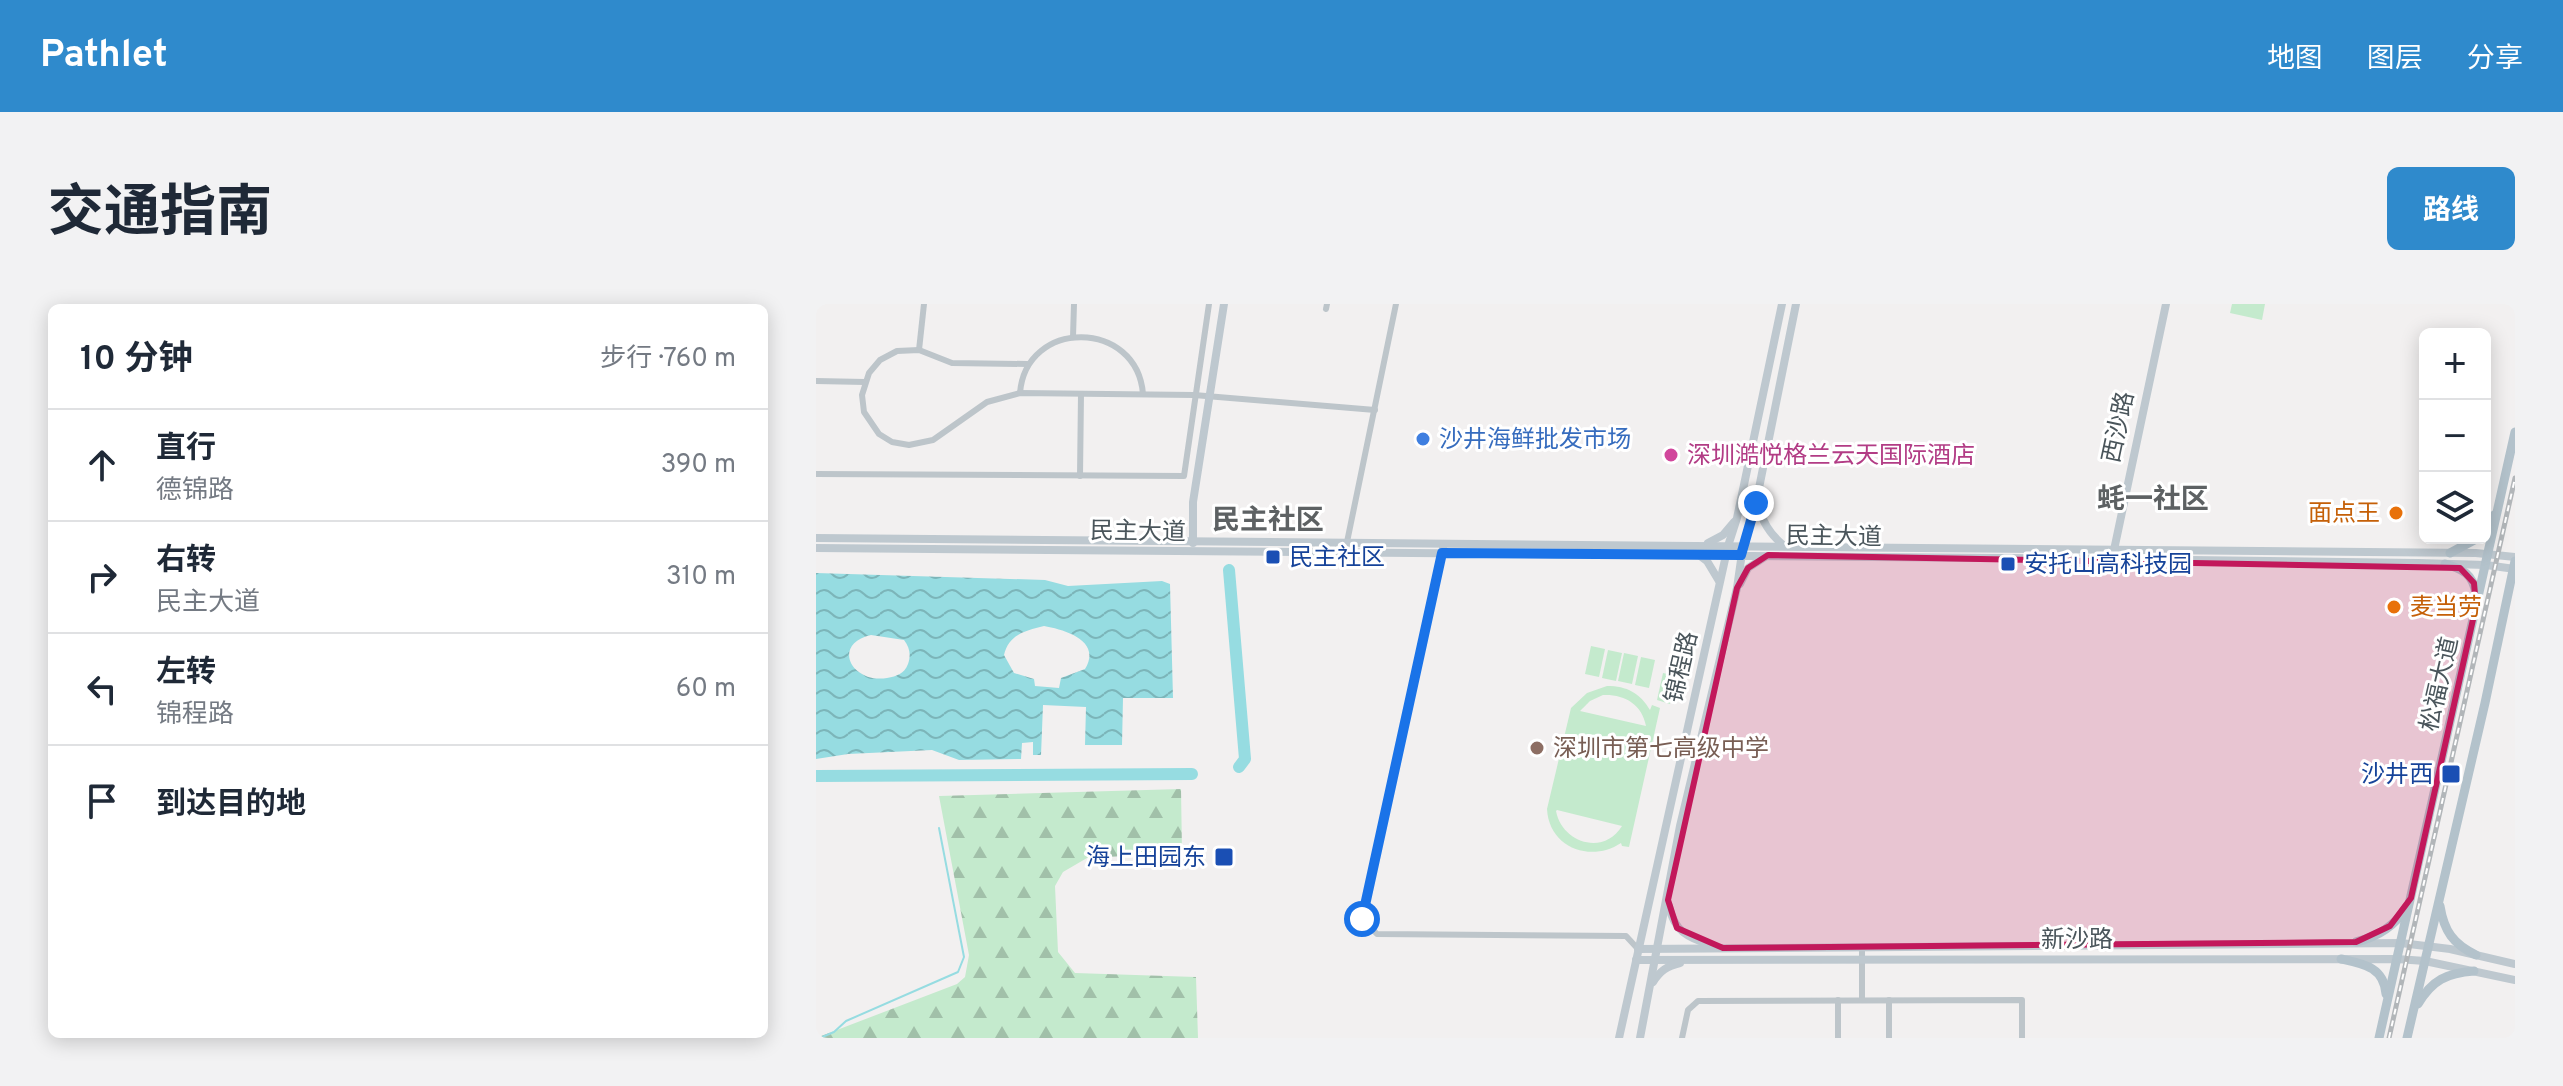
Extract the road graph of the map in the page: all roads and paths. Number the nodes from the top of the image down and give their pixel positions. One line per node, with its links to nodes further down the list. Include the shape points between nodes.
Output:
1 (924, 304): 10 (street)
2 (1074, 304): 9 (street)
3 (1209, 304): 17 (street)
4 (1224, 304): 18 (main road)
5 (1396, 304): 19 (street)
6 (1782, 304): 25 (main road, 锦程路)
7 (1796, 304): 23 (main road, 锦程路)
8 (2166, 304): 35 (main road, 西沙路)
9 (1073, 337): 11 (street, via 1054,343); 16 (street, via 1098,338 1122,353 1138,374)
10 (919, 350): 11 (street, via 952,363); 13 (street, via 887,355)
11 (1027, 364): 14 (street)
12 (816, 381): 13 (street)
13 (865, 382): 14 (street, via 863,405 871,424 884,438 909,445 933,440 987,402)
14 (1020, 393): 15 (street)
15 (1081, 394): 16 (street); 22 (street)
16 (1143, 394): 17 (street)
17 (1194, 395): 18 (street); 22 (street, via 1184,476)
18 (1209, 396): 19 (street); 28 (main road, via 1193,502)
19 (1375, 410): 29 (street)
20 (2515, 432): 24 (main road, 松福大道)
21 (816, 474): 22 (street)
22 (1080, 476)
23 (1756, 503): 32 (main road, via 1770,534); 37 (main road, 锦程路)
24 (2499, 505): 26 (main road); 40 (main road, 松福大道)
25 (1737, 518): 31 (main road, via 1723,535); 36 (main road, 锦程路)
26 (2491, 519)
27 (816, 538): 28 (main road, 民主大道)
28 (1193, 541): 29 (main road, 民主大道); 38 (main road)
29 (1347, 542): 34 (main road, 民主大道)
30 (2467, 544): 39 (main road)
31 (1704, 545): 34 (main road, 民主大道); 36 (main road, 民主大道)
32 (1784, 546): 35 (main road, 民主大道); 37 (main road, 民主大道)
33 (816, 548): 38 (main road, 民主大道)
34 (1443, 548): 38 (main road, 民主大道); 41 (main road, 民主大道); 55 (main road)
35 (2114, 548): 39 (main road, 民主大道); 43 (main road, 西沙路)
36 (1727, 550): 37 (main road, 民主大道); 41 (main road, 民主大道); 47 (main road, 锦程路)
37 (1742, 550): 42 (main road, 民主大道); 48 (main road, 锦程路)
38 (1193, 552)
39 (2450, 553): 40 (main road, 民主大道)
40 (2489, 553): 45 (main road, 民主大道); 46 (main road, 松福大道)
41 (1698, 554): 47 (main road)
42 (1768, 555): 43 (main road, 民主大道); 48 (main road, via 1748,568)
43 (2112, 559): 44 (main road, 民主大道)
44 (2445, 564): 46 (main road, 民主大道); 50 (main road, via 2470,575)
45 (2515, 564): 46 (main road, 民主大道); 51 (main road, 松福大道)
46 (2486, 565): 50 (main road, 松福大道)
47 (1720, 582): 62 (main road, 锦程路)
48 (1737, 588): 53 (main road, 锦程路, via 1680,826)
49 (2515, 593): 51 (main road)
50 (2476, 606): 52 (main road, 松福大道)
51 (2503, 614): 54 (main road, 松福大道)
52 (2411, 898): 56 (main road, via 2381,934); 57 (main road, 松福大道)
53 (1668, 900): 59 (main road, 锦程路); 60 (main road, via 1677,928 1690,939)
54 (2440, 902): 58 (main road, 松福大道); 63 (main road, via 2453,940)
55 (1362, 919): 62 (street, via 1377,934 1626,936)
56 (2356, 942): 57 (main road, 新沙路); 61 (main road, 新沙路)
57 (2401, 943): 58 (main road, 新沙路); 65 (main road, 松福大道)
58 (2429, 945): 63 (main road, 新沙路); 70 (main road, 松福大道)
59 (1657, 948): 60 (main road, 新沙路); 62 (main road, 新沙路); 67 (main road, 锦程路)
60 (1723, 948): 61 (main road, 新沙路)
61 (1862, 948): 69 (street)
62 (1638, 949): 66 (main road, 锦程路)
63 (2476, 955): 71 (main road, 新沙路)
64 (2341, 959): 65 (main road, 新沙路); 69 (main road, 新沙路); 78 (main road, via 2380,973)
65 (2397, 959): 70 (main road, 新沙路); 78 (main road, 松福大道)
66 (1636, 960): 67 (main road, 新沙路); 80 (main road, 锦程路)
67 (1655, 960): 68 (main road, 新沙路); 74 (main road, 锦程路)
68 (1690, 960): 69 (main road, 新沙路); 74 (main road, via 1669,966)
69 (1862, 960): 76 (street)
70 (2425, 961): 72 (main road, 新沙路); 79 (main road, 松福大道)
71 (2515, 964)
72 (2474, 971): 73 (main road, 新沙路); 79 (main road, via 2435,981)
73 (2515, 980)
74 (1651, 986): 81 (main road, 锦程路)
75 (1838, 1000): 76 (street); 82 (street, via 1698,1001 1688,1010); 83 (street)
76 (1862, 1000): 77 (street)
77 (1889, 1000): 84 (street); 85 (street, via 2022,1000)
78 (2386, 1004): 86 (main road, 松福大道)
79 (2412, 1014): 87 (main road, 松福大道)
80 (1619, 1038)
81 (1640, 1038)
82 (1682, 1038)
83 (1838, 1038)
84 (1889, 1038)
85 (2022, 1038)
86 (2379, 1038)
87 (2407, 1038)

